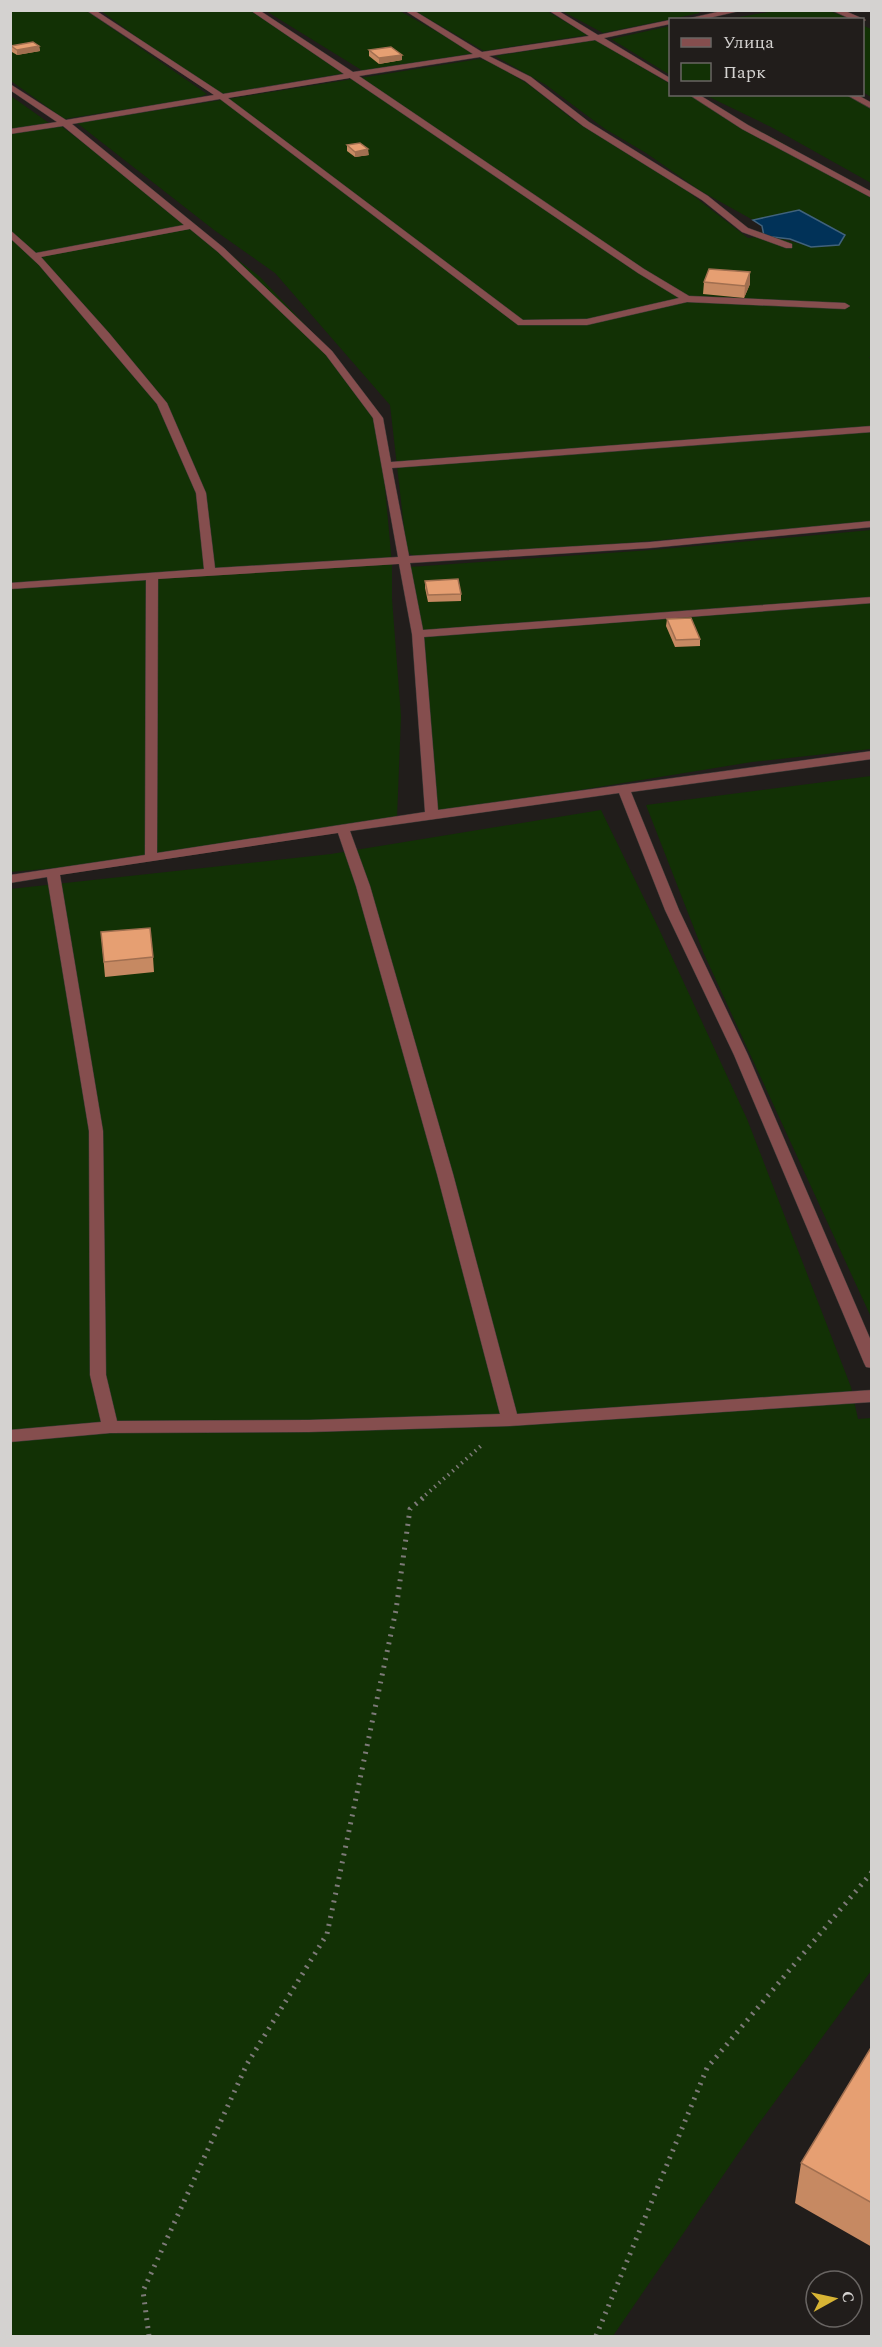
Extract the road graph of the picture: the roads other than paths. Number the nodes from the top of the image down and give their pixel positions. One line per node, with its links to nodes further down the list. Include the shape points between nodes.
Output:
1 (90, 10): 18 (lane)
2 (253, 10): 13 (lane)
3 (406, 10): 12 (lane)
4 (551, 10): 11 (lane)
5 (691, 10): 8 (lane)
6 (741, 10): 8 (lane)
7 (834, 10): 9 (lane)
8 (705, 18)
9 (859, 18)
10 (669, 22): 11 (lane)
11 (598, 37): 12 (lane); 14 (lane)
12 (483, 55): 13 (lane); 25 (lane, via 528,79 586,124 705,198 745,230)
13 (351, 75): 18 (lane); 27 (lane)
14 (669, 80)
15 (10, 86): 20 (lane)
16 (695, 96): 22 (lane)
17 (853, 96): 19 (lane)
18 (222, 97): 20 (lane); 27 (lane, via 521,323 587,322)
19 (872, 107)
20 (65, 123): 21 (lane); 23 (lane)
21 (10, 132)
22 (872, 196)
23 (191, 226): 26 (lane); 30 (lane, via 329,353 378,418)
24 (10, 233): 26 (lane)
25 (789, 246)
26 (34, 255): 33 (lane, via 162,403 201,494)
27 (687, 299): 28 (lane)
28 (845, 306)
29 (872, 429): 30 (lane)
30 (387, 465): 32 (lane)
31 (872, 524): 32 (lane, via 650,545)
32 (406, 560): 33 (lane); 37 (lane)
33 (210, 572): 34 (lane)
34 (152, 576): 35 (lane); 42 (lane)
35 (10, 586)
36 (872, 600): 37 (lane)
37 (418, 634): 40 (lane)
38 (872, 755): 39 (lane)
39 (624, 789): 40 (lane); 45 (lane, via 672,910 741,1055)
40 (432, 815): 41 (lane)
41 (343, 829): 42 (lane); 47 (lane, via 363,886 445,1174)
42 (151, 858): 43 (lane)
43 (53, 873): 44 (lane); 48 (lane, via 96,1131 98,1375)
44 (10, 879)
45 (872, 1364)
46 (872, 1396): 47 (lane)
47 (510, 1420): 48 (lane)
48 (110, 1426): 49 (lane)
49 (10, 1436)

